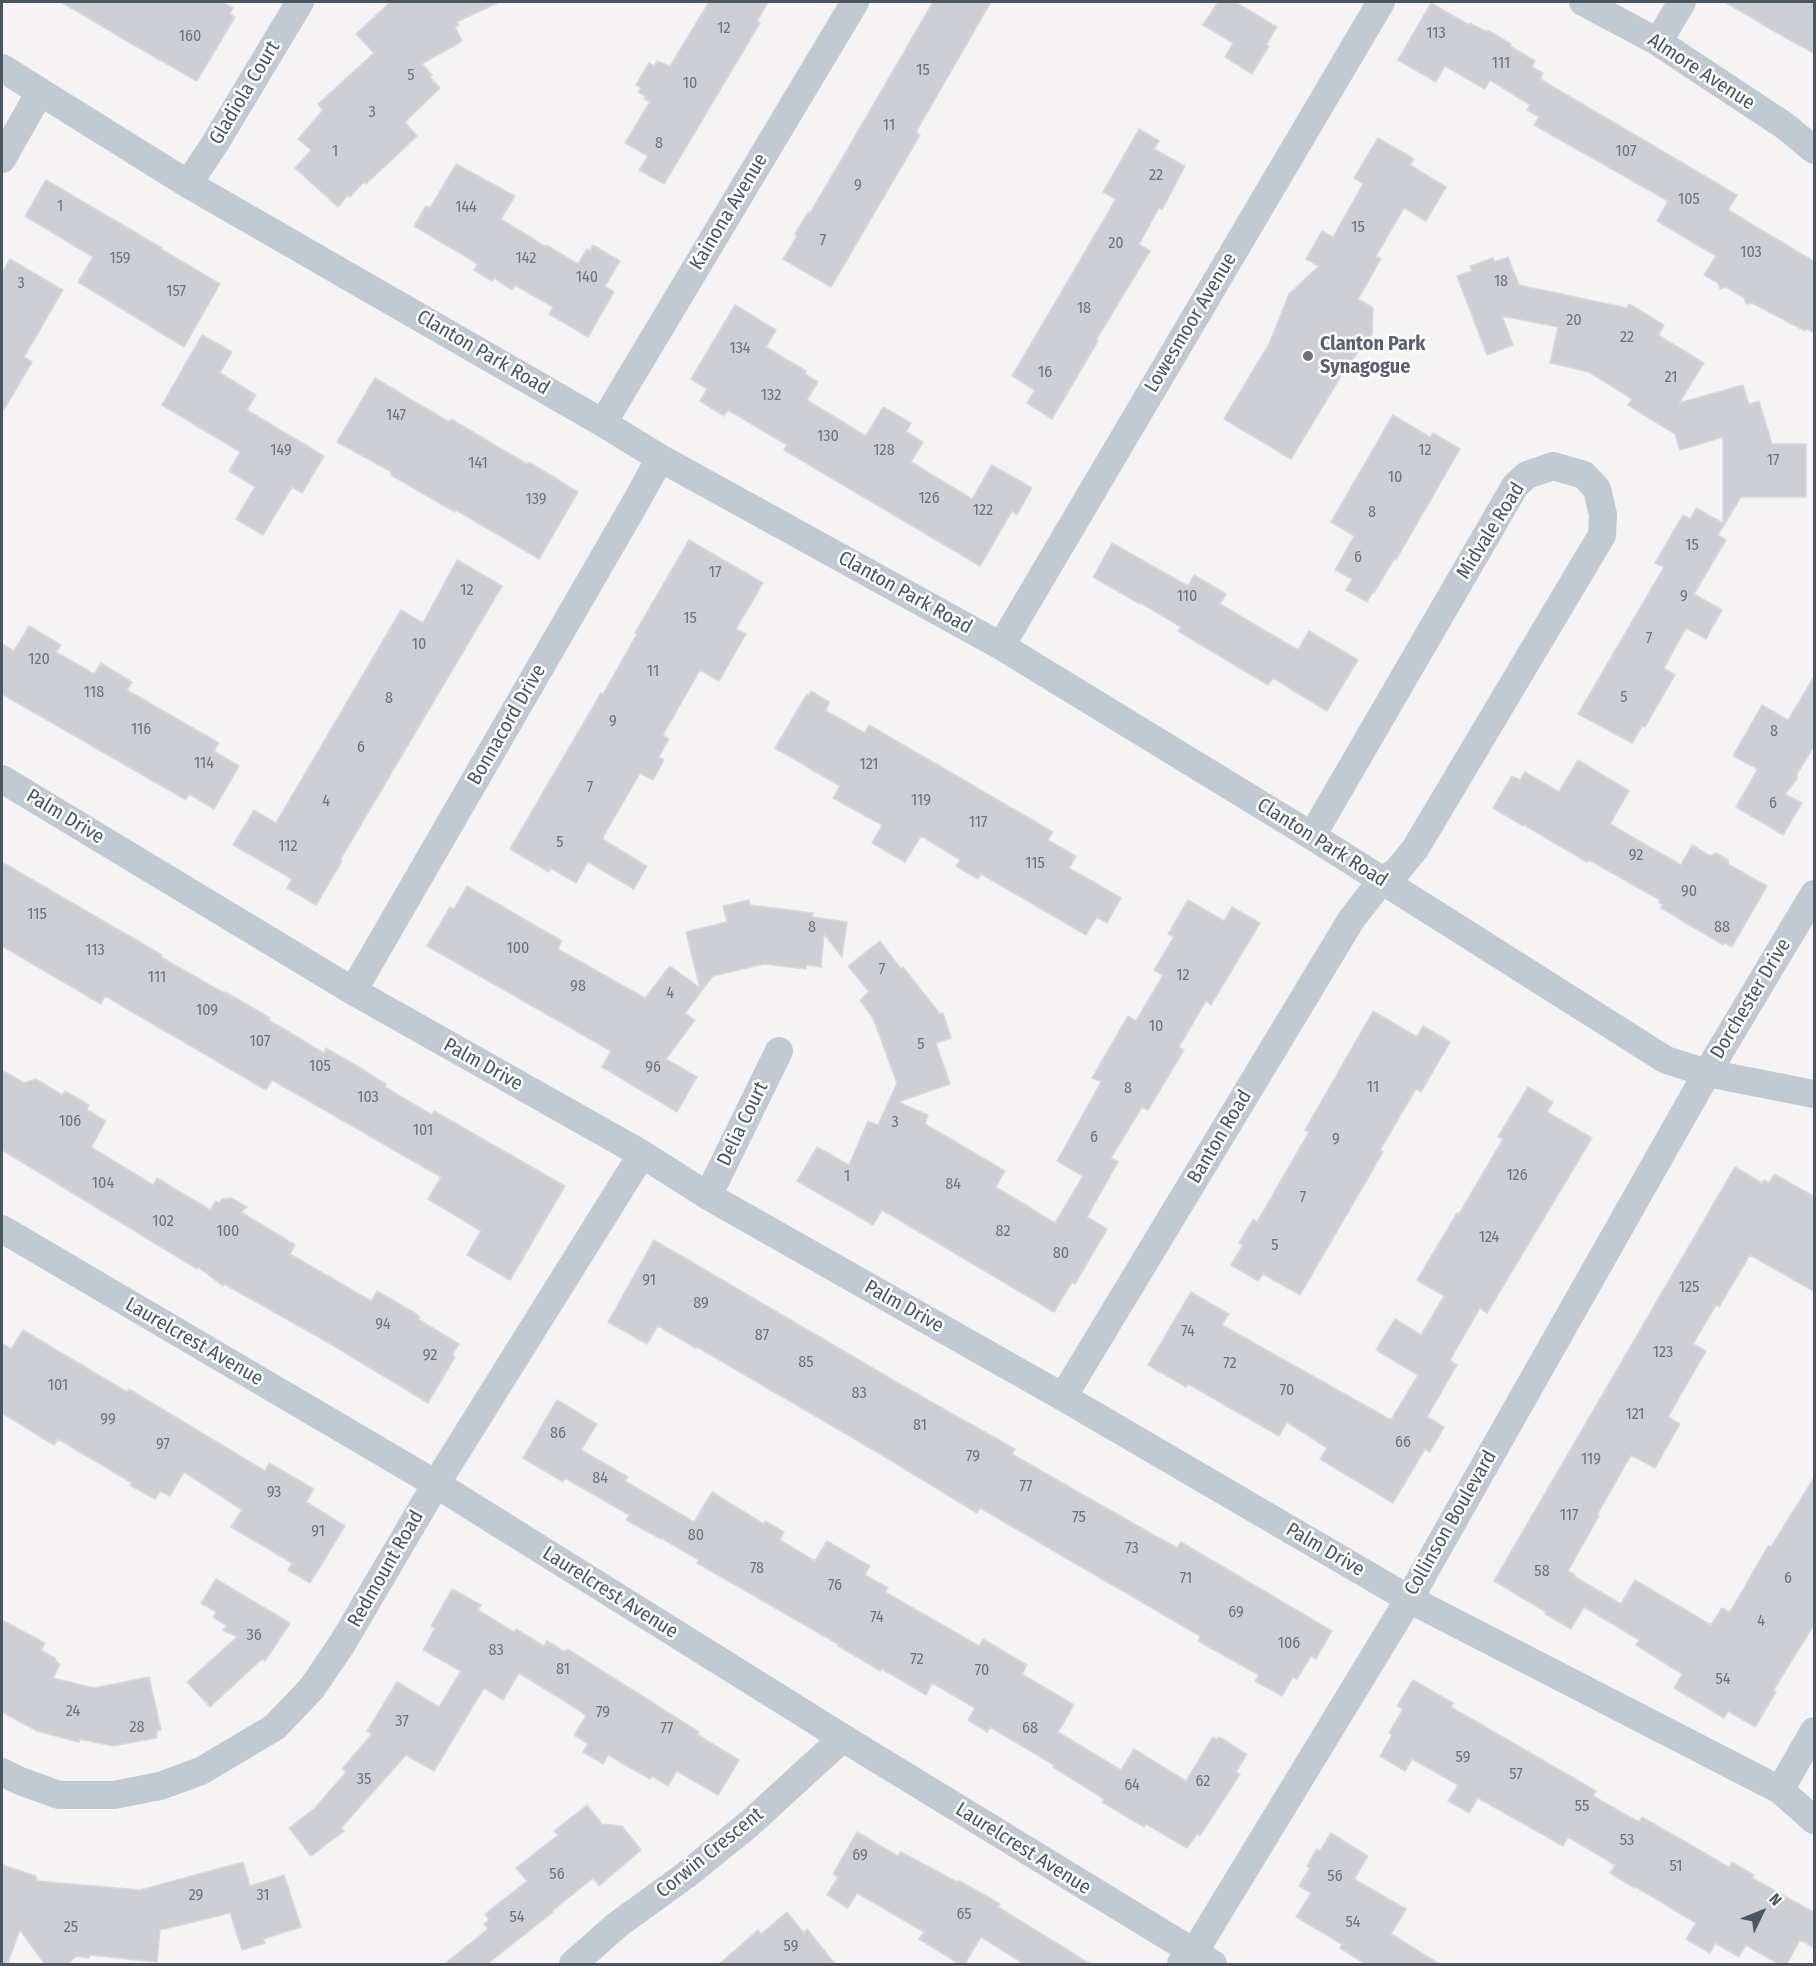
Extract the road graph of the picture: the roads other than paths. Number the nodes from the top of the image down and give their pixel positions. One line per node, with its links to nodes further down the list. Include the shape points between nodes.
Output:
1 (300, 2): 11 (street, Gladiola Court)
2 (855, 2): 12 (street, Kainona Avenue)
3 (1381, 2): 14 (street, Lowesmoor Avenue)
4 (1583, 2): 6 (street, Almore Avenue)
5 (1682, 2): 6 (street)
6 (1658, 42): 9 (street, Almore Avenue)
7 (2, 68): 8 (street, Clanton Park Road)
8 (40, 92): 10 (street); 11 (street, Clanton Park Road)
9 (1815, 150)
10 (2, 159)
11 (188, 184): 12 (street, Clanton Park Road)
12 (603, 423): 13 (street, Clanton Park Road)
13 (660, 458): 14 (street, Clanton Park Road); 19 (street, Bonnacord Drive)
14 (1001, 646): 16 (street, Clanton Park Road)
15 (2, 779): 19 (street, Palm Drive)
16 (1312, 836): 17 (street, Clanton Park Road); 17 (street, Midvale Road, via 1515,486 1527,475 1553,466 1584,475 1598,489 1602,535 1414,849 1397,872)
17 (1381, 881): 21 (street, Clanton Park Road, via 1666,1060); 26 (street, Banton Road, via 1351,920)
18 (1815, 894): 21 (street, Dorchester Drive)
19 (353, 992): 23 (street, Palm Drive)
20 (778, 1051): 24 (street, Delia Court)
21 (1707, 1073): 22 (street, Clanton Park Road); 28 (street, Collinson Boulevard)
22 (1815, 1094)
23 (642, 1154): 24 (street, Palm Drive); 27 (street, Redmount Road)
24 (708, 1196): 26 (street, Palm Drive)
25 (2, 1229): 27 (street, Laurelcrest Avenue)
26 (1063, 1397): 28 (street, Palm Drive)
27 (436, 1484): 30 (street, Laurelcrest Avenue); 31 (street, Redmount Road, via 342,1644 312,1688 275,1727 201,1771 160,1786 114,1795 59,1795)
28 (1408, 1599): 32 (street, Palm Drive); 34 (street, Collinson Boulevard)
29 (1815, 1731): 32 (street)
30 (843, 1738): 34 (street, Laurelcrest Avenue); 35 (street, Corwin Crescent, via 749,1824 617,1925)
31 (2, 1772)
32 (1780, 1790): 33 (street, Palm Drive)
33 (1815, 1820)
34 (1196, 1961)
35 (573, 1965)

